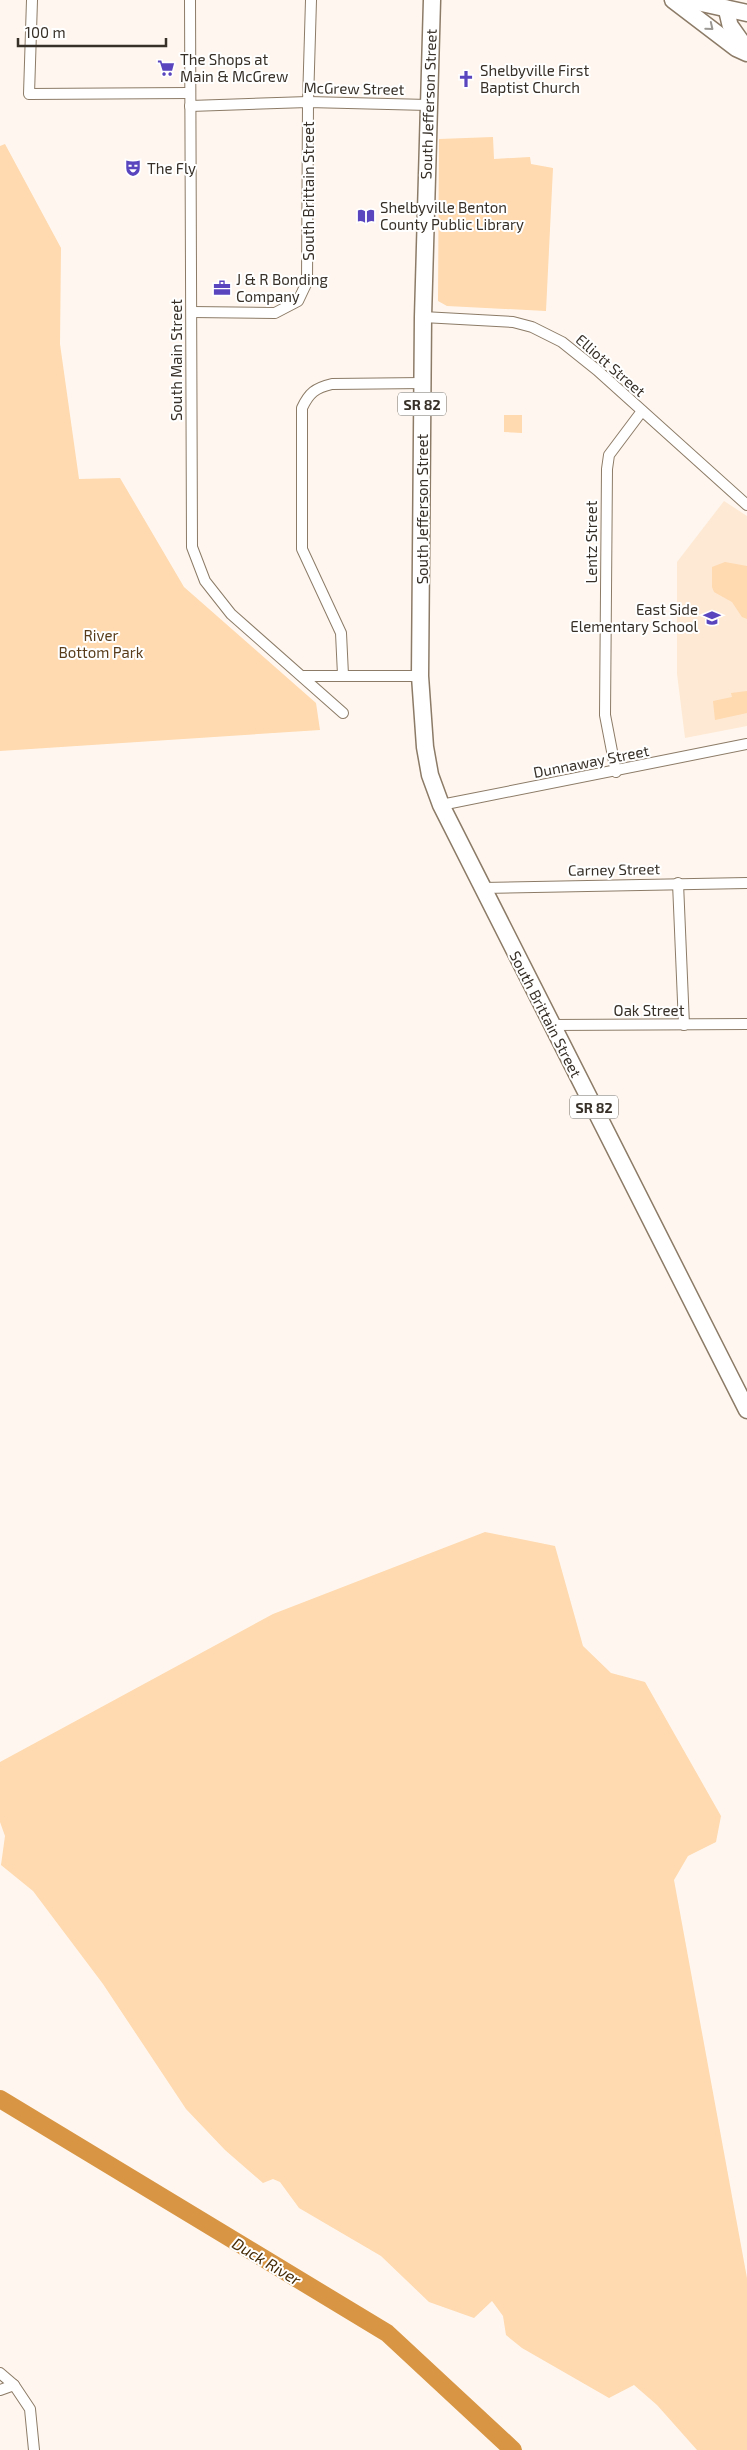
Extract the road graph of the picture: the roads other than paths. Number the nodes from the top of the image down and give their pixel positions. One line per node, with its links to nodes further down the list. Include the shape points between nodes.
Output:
1 (32, 0): 11 (street, via 29,94)
2 (190, 0): 11 (street, South Main Street)
3 (312, 0): 12 (street, South Brittain Street)
4 (432, 0): 13 (main road, South Jefferson Street / SR 82)
5 (673, 0): 10 (main road, one-way to 10)
6 (688, 0): 7 (main road)
7 (726, 4): 8 (main road); 9 (main road, via 730,25)
8 (747, 13)
9 (747, 48)
10 (747, 53)
11 (189, 93): 14 (street, South Main Street)
12 (308, 102): 13 (street, McGrew Street); 14 (street, McGrew Street); 15 (street, South Brittain Street, via 309,263 307,282 298,302 275,314)
13 (428, 105): 16 (main road, South Jefferson Street / SR 82)
14 (190, 106): 15 (street, South Main Street)
15 (192, 312): 21 (street, South Main Street, via 192,547 204,581 231,614)
16 (423, 317): 17 (main road, South Jefferson Street / SR 82); 18 (street, Elliott Street, via 503,321 532,327 562,342)
17 (423, 383): 20 (street, via 332,384 318,387 308,394 302,408 302,548 339,627); 22 (main road, South Jefferson Street / SR 82)
18 (642, 411): 19 (street, Elliott Street); 25 (street, Lentz Street, via 609,455 606,469 605,715)
19 (747, 505)
20 (343, 675): 21 (street); 22 (street)
21 (304, 676): 23 (street, South Main Street)
22 (420, 676): 26 (main road, South Jefferson Street / SR 82, via 425,747)
23 (344, 713)
24 (747, 744): 25 (street, Dunnaway Street)
25 (616, 772): 26 (street, Dunnaway Street)
26 (440, 805): 29 (main road, South Brittain Street / SR 82)
27 (678, 883): 28 (street, Carney Street); 29 (street, Carney Street); 32 (street)
28 (747, 883)
29 (482, 888): 31 (main road, South Brittain Street / SR 82)
30 (747, 1024): 32 (street, Oak Street)
31 (551, 1025): 32 (street, Oak Street); 33 (main road, South Brittain Street / SR 82)
32 (684, 1025)
33 (747, 1410)
34 (0, 2373): 35 (street)
35 (14, 2386): 36 (street); 37 (street, via 30,2409)
36 (0, 2390)
37 (34, 2450)

